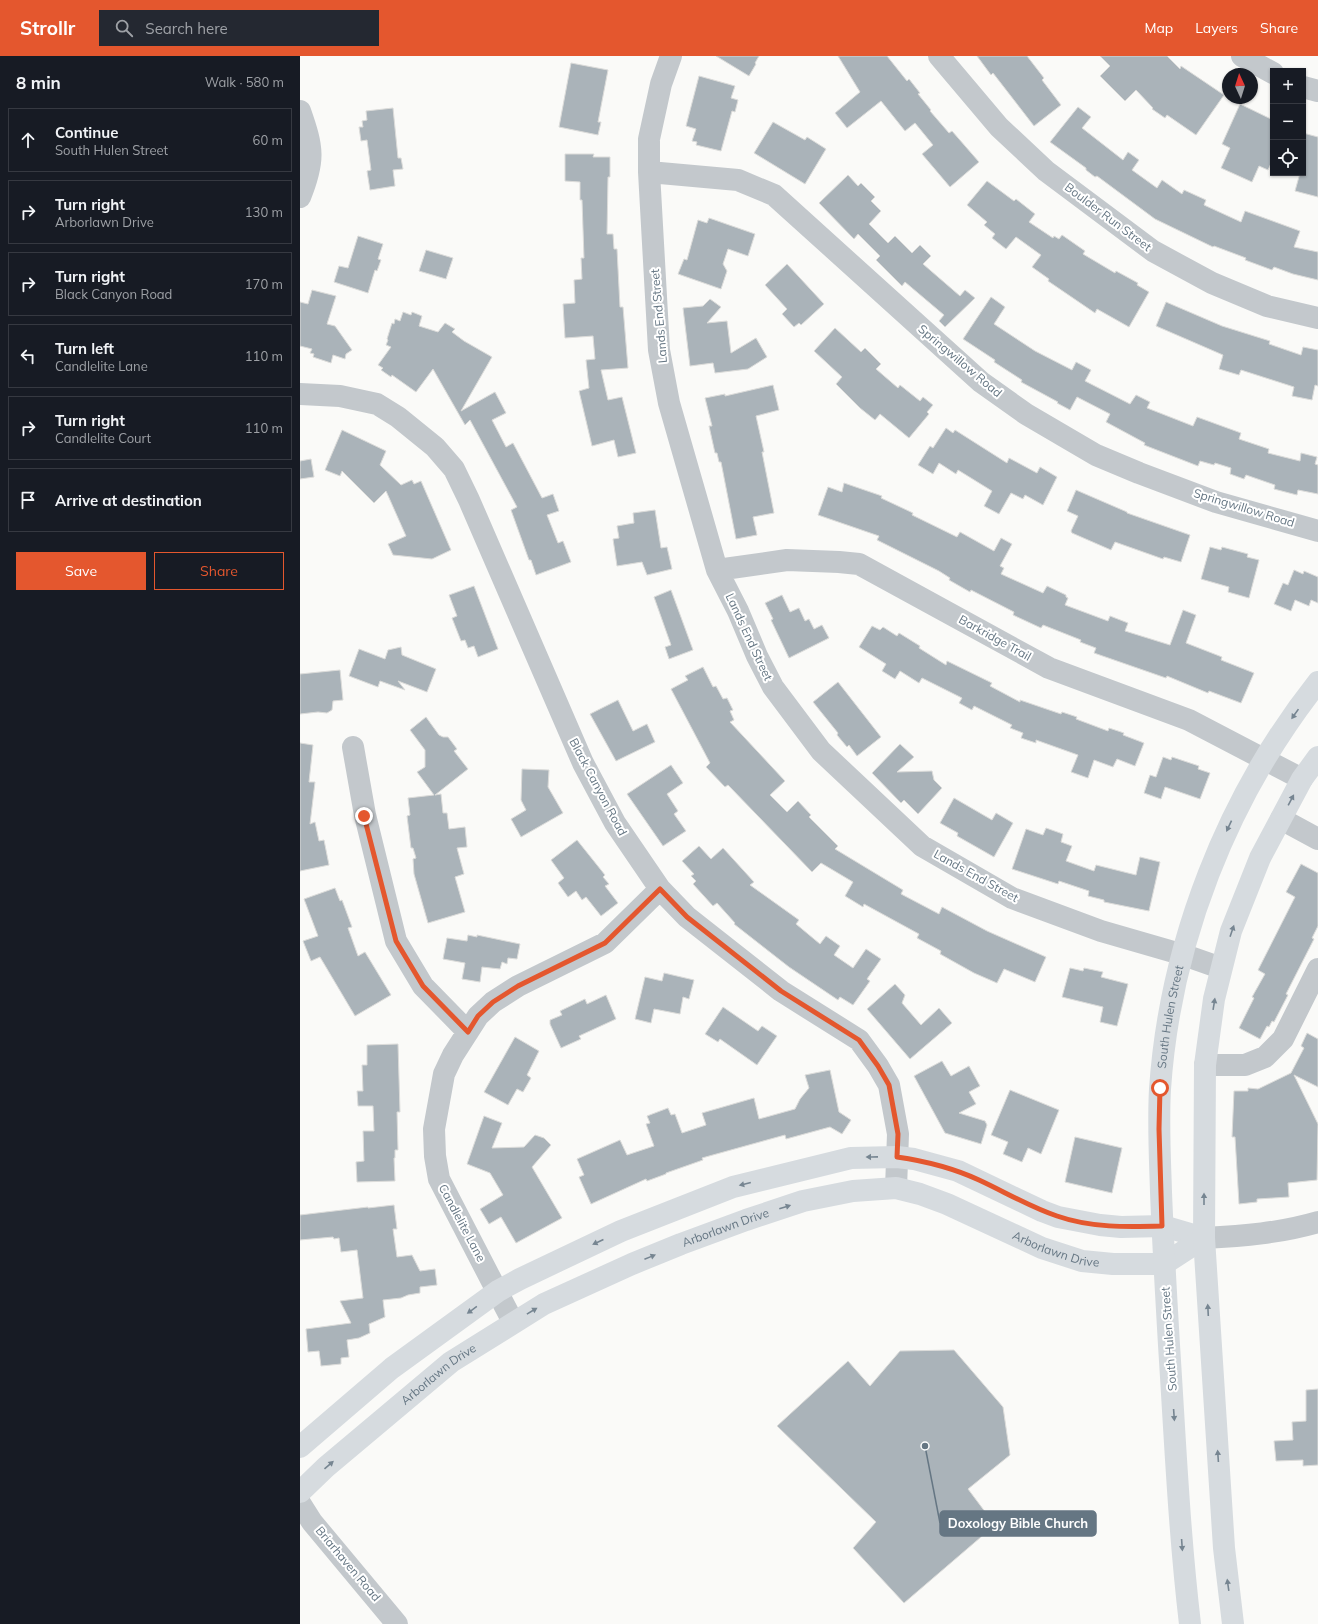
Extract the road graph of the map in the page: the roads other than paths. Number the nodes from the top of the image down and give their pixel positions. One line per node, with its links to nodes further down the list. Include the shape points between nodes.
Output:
1 (671, 56): 8 (street, Lands End Street, via 661,84 649,139)
2 (938, 56): 10 (street, Boulder Run Street, via 999,127 1046,171 1154,251 1212,283 1266,306)
3 (1242, 56): 4 (street)
4 (1270, 71)
5 (1306, 88): 6 (street)
6 (1318, 91)
7 (300, 111): 9 (street, via 312,150 309,176)
8 (649, 172): 12 (street, Springwillow Road, via 738,180 774,195 981,382 1026,414 1096,455 1139,473 1216,502); 13 (street, Lands End Street, via 659,350 669,403)
9 (300, 197)
10 (1318, 318)
11 (300, 394): 21 (street, Black Canyon Road, via 340,396 378,404 435,447 454,469 583,763 615,823)
12 (1318, 531)
13 (717, 570): 17 (street, Barkridge Trail, via 787,560 859,564 1048,668 1189,720); 22 (street, Lands End Street, via 773,687 821,751 922,846 1012,898 1101,931)
14 (1318, 682): 17 (main road, South Hulen Street, one-way to 17)
15 (353, 747): 25 (street, via 364,816 396,941 423,986)
16 (1318, 757): 18 (main road)
17 (1266, 760): 18 (street, Barkridge Trail); 22 (main road, South Hulen Street, one-way to 22, via 1233,818 1216,855 1194,915)
18 (1302, 779): 19 (main road, one-way to 18)
19 (1281, 819): 20 (street); 23 (main road, one-way to 19, via 1231,932 1260,858)
20 (1318, 839)
21 (660, 889): 25 (street, Candlelite Lane, via 605,943 518,986 493,1002 478,1016); 27 (street, Black Canyon Road, via 687,917 781,991 859,1040 889,1085 898,1134)
22 (1184, 955): 23 (street, Lands End Street); 30 (main road, South Hulen Street, via 1168,1025 1160,1088)
23 (1221, 968): 26 (main road, one-way to 23)
24 (1318, 969): 26 (street, via 1283,1039 1265,1057 1245,1065)
25 (468, 1032): 33 (street, Candlelite Lane, via 444,1074 434,1129 435,1156 439,1178)
26 (1205, 1065): 31 (main road, one-way to 26)
27 (897, 1157): 28 (street, Black Canyon Road); 30 (main road, via 958,1171 1058,1217 1100,1226); 33 (main road, one-way to 33, via 851,1158 733,1187 621,1231)
28 (896, 1188): 32 (main road, Arborlawn Drive, via 947,1204 1042,1248 1082,1261); 34 (main road, Arborlawn Drive, one-way to 28, via 544,1304 632,1264 746,1220 803,1201 853,1191)
29 (1318, 1222): 31 (street, via 1264,1234)
30 (1162, 1226): 31 (main road); 32 (main road, South Hulen Street)
31 (1204, 1238): 32 (main road); 40 (main road, one-way to 31, via 1224,1548)
32 (1164, 1264): 39 (main road, South Hulen Street, one-way to 39, via 1182,1546)
33 (498, 1291): 34 (street, Candlelite Lane); 35 (main road, one-way to 35, via 392,1368)
34 (513, 1322): 36 (main road, Arborlawn Drive, one-way to 34, via 451,1362)
35 (300, 1447)
36 (300, 1492)
37 (300, 1503): 38 (street, Briarhaven Road, via 312,1522)
38 (397, 1624)
39 (1190, 1624)
40 (1234, 1624)

